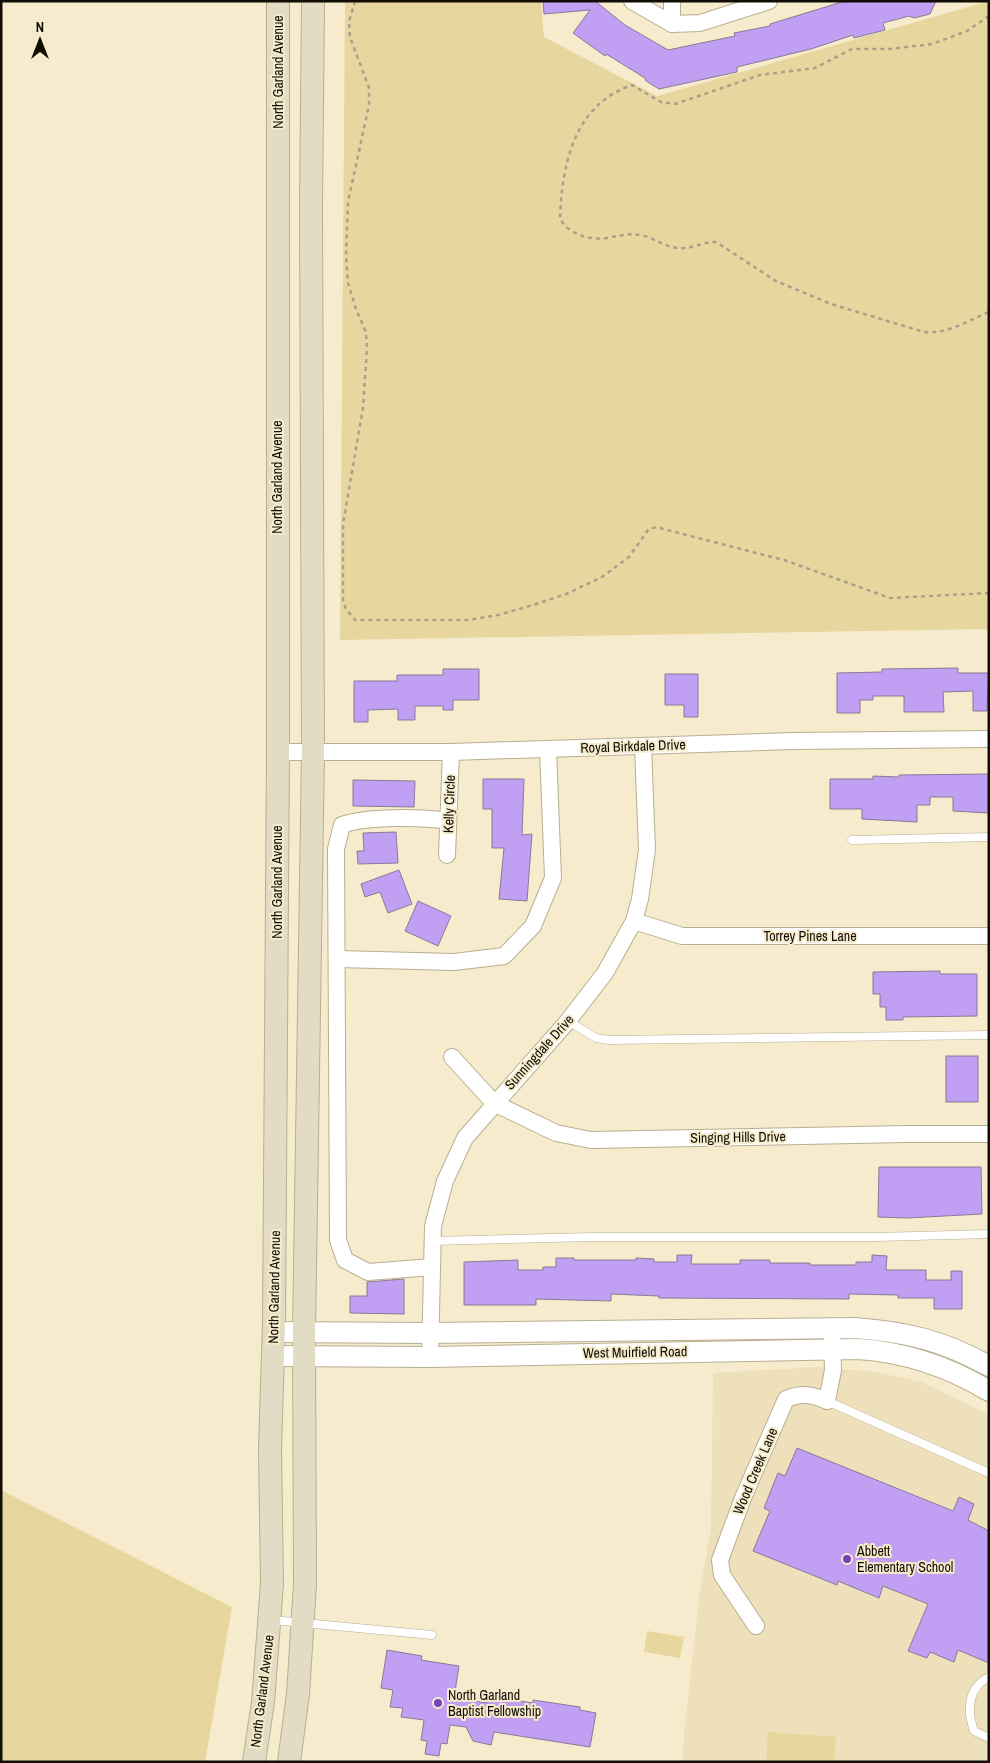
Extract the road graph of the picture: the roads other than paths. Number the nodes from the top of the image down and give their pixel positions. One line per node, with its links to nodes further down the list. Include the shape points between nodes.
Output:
1 (278, 1): 11 (main road, North Garland Avenue)
2 (313, 1): 10 (main road)
3 (632, 1): 6 (street)
4 (672, 1): 6 (street)
5 (769, 1): 6 (street, via 700,23)
6 (672, 24)
7 (989, 739): 8 (street, Royal Birkdale Drive)
8 (643, 746): 9 (street, Royal Birkdale Drive); 17 (street, Sunningdale Drive, via 647,850)
9 (548, 749): 12 (street, Royal Birkdale Drive); 19 (street, via 553,878 533,926 504,956 454,962)
10 (312, 751): 11 (street, Royal Birkdale Drive); 12 (street, Royal Birkdale Drive); 30 (main road)
11 (278, 752): 29 (main road, North Garland Avenue)
12 (451, 752): 13 (street, Kelly Circle)
13 (448, 821): 16 (street, Kelly Circle); 19 (street, via 432,818 355,820 342,825 336,849)
14 (989, 837): 15 (lane)
15 (852, 840)
16 (447, 855)
17 (634, 921): 18 (street, Torrey Pines Lane, via 682,936); 20 (street, Sunningdale Drive, via 605,973)
18 (989, 936)
19 (338, 959): 27 (street, via 338,1240 345,1260 368,1272)
20 (568, 1022): 21 (lane, via 596,1038 609,1040); 23 (street, Sunningdale Drive)
21 (989, 1035)
22 (452, 1057): 23 (street)
23 (494, 1103): 24 (street, Singing Hills Drive, via 556,1133 591,1140); 26 (street, Sunningdale Drive, via 465,1138 445,1181)
24 (989, 1134)
25 (989, 1234): 26 (lane)
26 (432, 1241): 27 (street, Sunningdale Drive)
27 (432, 1268): 31 (street, Sunningdale Drive)
28 (833, 1327): 31 (street, West Muirfield Road); 32 (street); 36 (street, West Muirfield Road, via 895,1331 929,1338)
29 (273, 1332): 30 (street, West Muirfield Road); 33 (main road, North Garland Avenue)
30 (304, 1333): 31 (street, West Muirfield Road); 34 (main road)
31 (429, 1333): 35 (street, Sunningdale Drive)
32 (832, 1350): 35 (street, West Muirfield Road); 37 (street, West Muirfield Road, via 882,1350 911,1357 946,1368); 38 (street)
33 (273, 1356): 34 (street, West Muirfield Road); 40 (main road, North Garland Avenue)
34 (305, 1356): 35 (street, West Muirfield Road); 41 (main road)
35 (430, 1357)
36 (989, 1366)
37 (989, 1391)
38 (827, 1401): 39 (lane); 42 (street, Wood Creek Lane, via 815,1395 799,1394 786,1398 720,1560 722,1574)
39 (989, 1473)
40 (270, 1620): 41 (lane); 46 (main road, North Garland Avenue)
41 (304, 1623): 43 (lane); 47 (main road)
42 (756, 1626)
43 (432, 1635)
44 (989, 1677): 45 (lane, via 972,1693 968,1714 974,1731)
45 (989, 1738)
46 (254, 1762)
47 (289, 1762)

